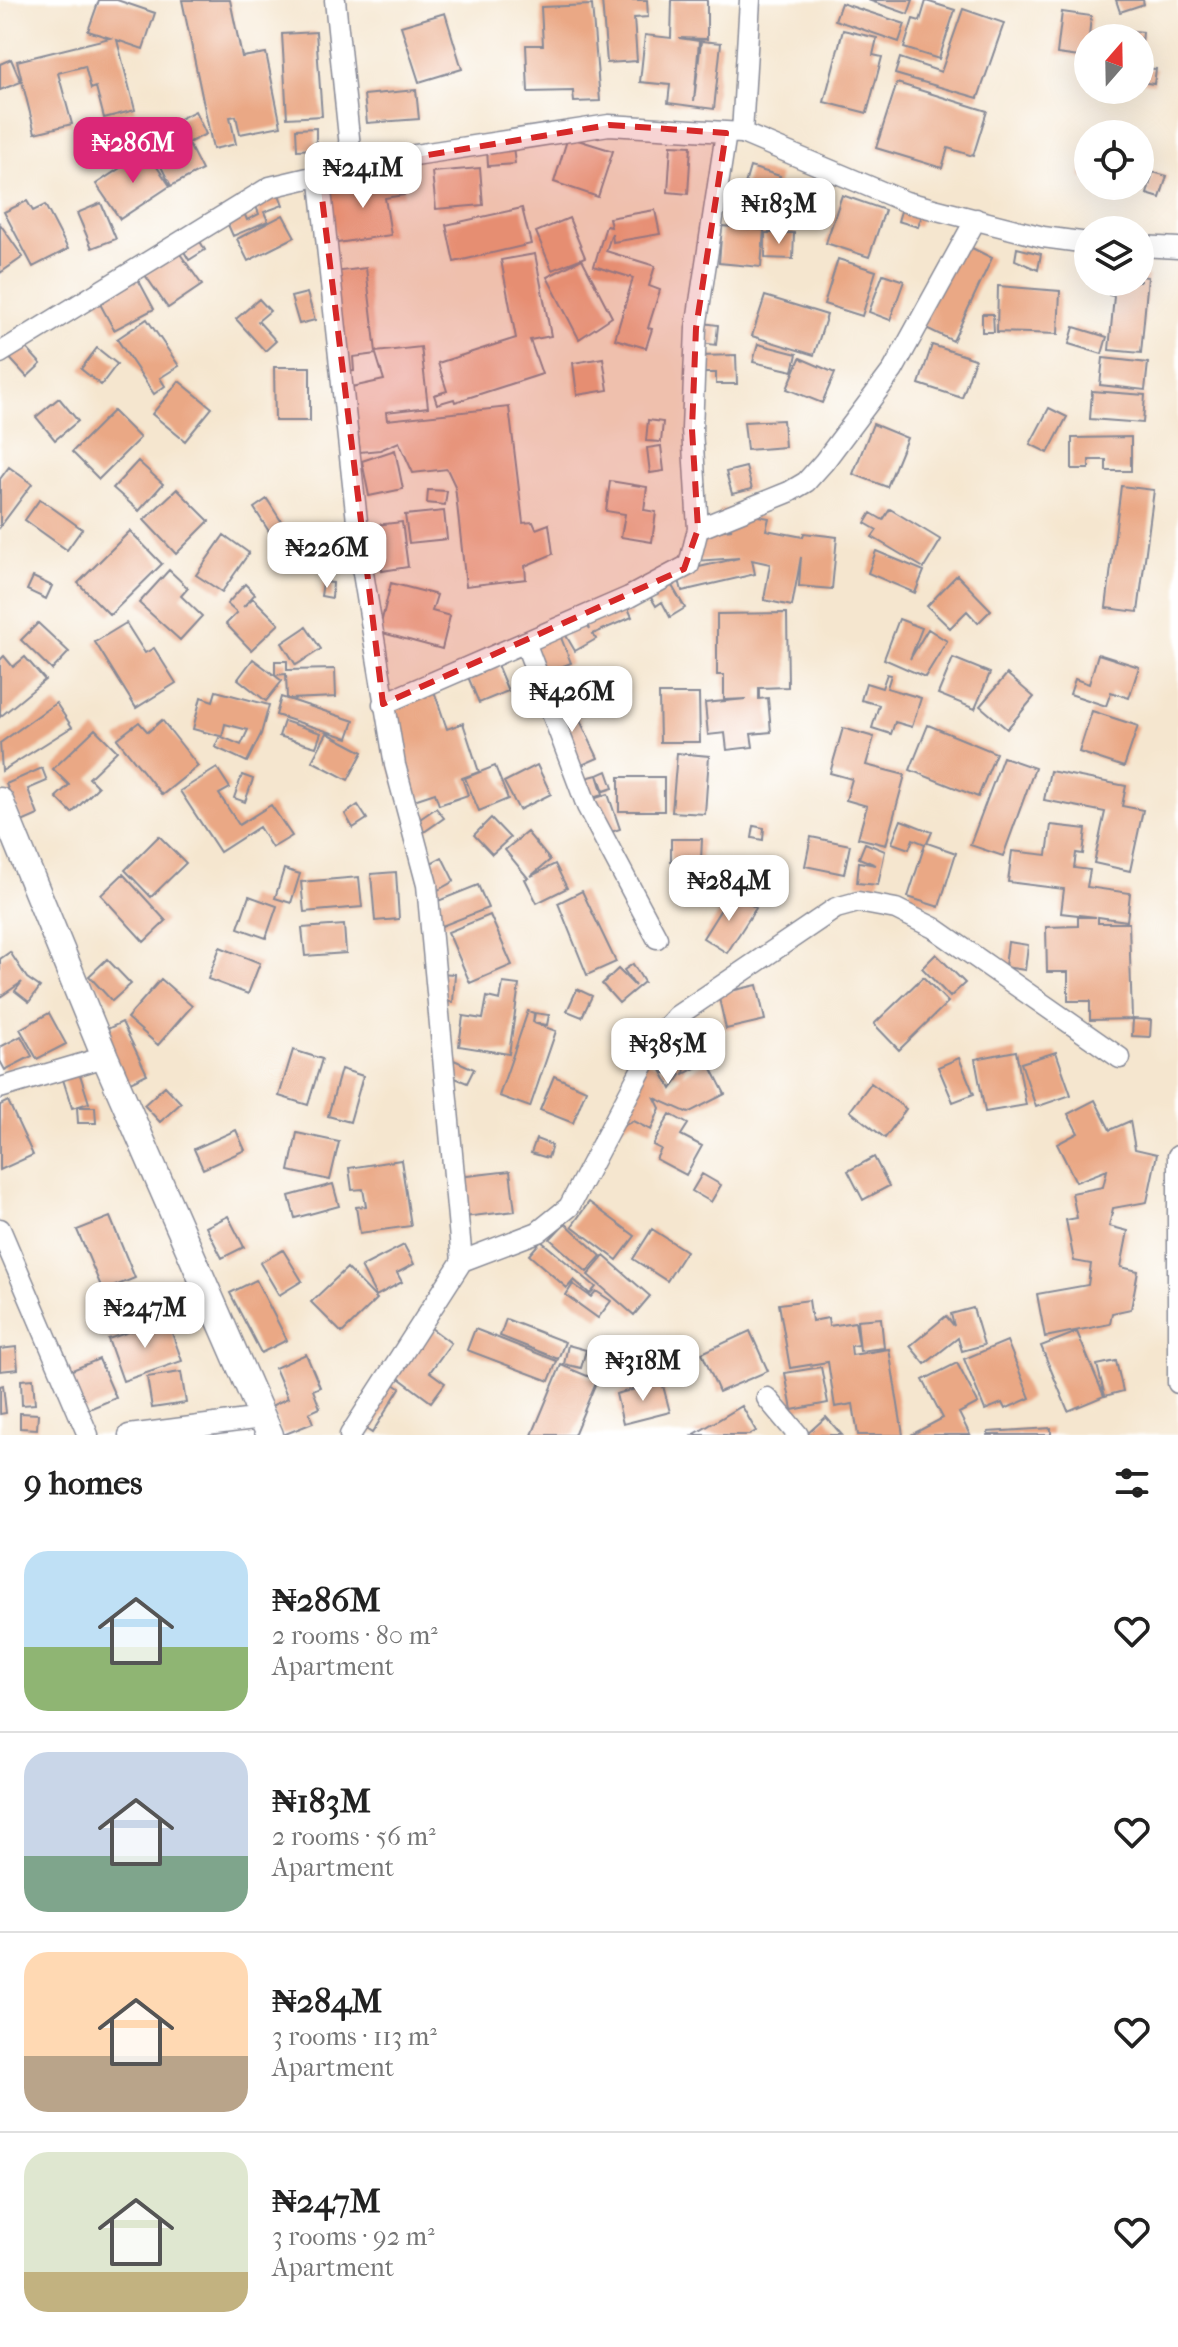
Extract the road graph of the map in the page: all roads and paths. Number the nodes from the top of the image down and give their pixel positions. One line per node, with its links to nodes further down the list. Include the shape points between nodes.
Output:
1 (335, 0): 4 (street)
2 (750, 0): 3 (street)
3 (734, 133): 4 (street, via 609,125); 6 (street, via 906,202); 11 (street, via 696,328 692,429)
4 (352, 167): 5 (street)
5 (319, 173): 10 (street, via 270,187); 13 (street, via 362,567)
6 (976, 219): 7 (street); 11 (street, via 893,370 824,462 789,492)
7 (1074, 241)
8 (1154, 247): 9 (street)
9 (1178, 248)
10 (0, 353)
11 (698, 529): 12 (street, via 684,569)
12 (525, 642): 13 (street); 15 (street, via 587,806)
13 (383, 704): 21 (street, via 427,885)
14 (0, 801): 16 (street)
15 (657, 938)
16 (105, 1057): 18 (street); 24 (street)
17 (1120, 1058): 21 (street, via 934,928 896,909 858,902 836,908 677,1016 659,1036 569,1207 550,1225)
18 (0, 1088)
19 (1178, 1156): 22 (street)
20 (0, 1229): 26 (street)
21 (462, 1261): 25 (street)
22 (1178, 1383)
23 (767, 1398): 28 (street)
24 (266, 1426): 27 (street)
25 (355, 1434)
26 (88, 1435)
27 (129, 1435)
28 (798, 1435)

